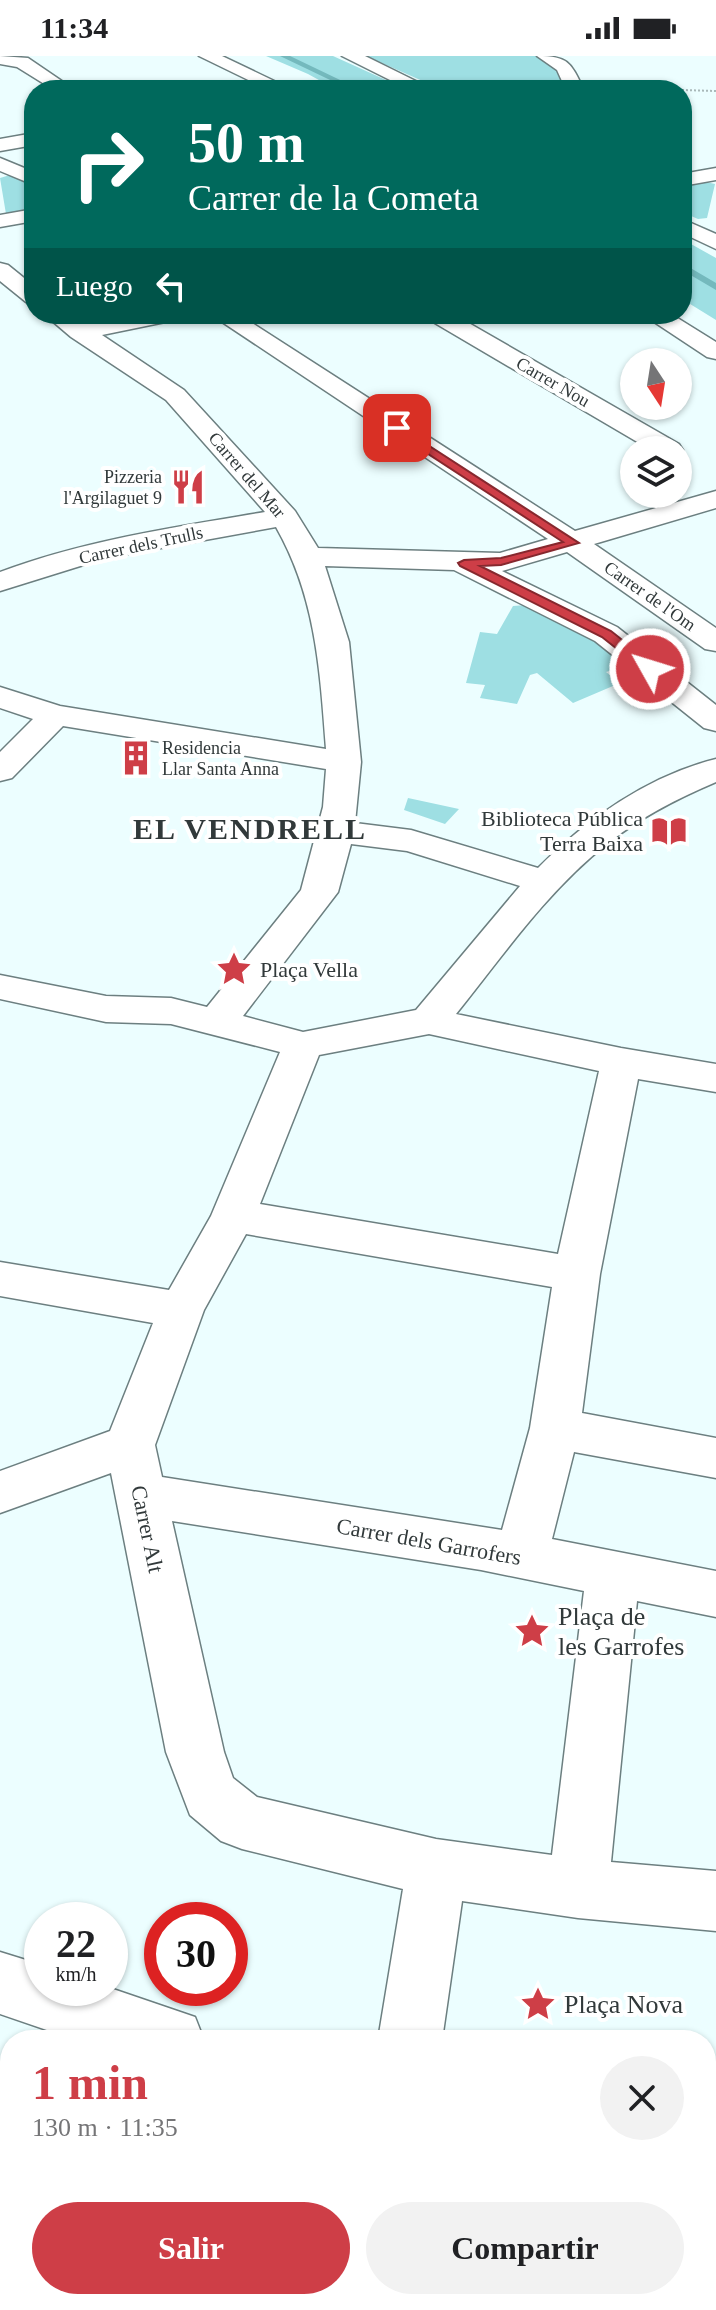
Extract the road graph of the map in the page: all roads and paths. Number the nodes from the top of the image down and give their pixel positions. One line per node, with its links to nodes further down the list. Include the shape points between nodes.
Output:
1 (208, 56): 6 (street)
2 (351, 56): 7 (street)
3 (546, 56): 8 (street, via 564,67)
4 (0, 59): 5 (street, via 22,62)
5 (50, 80)
6 (260, 80)
7 (403, 80)
8 (571, 80)
9 (692, 90): 10 (path)
10 (716, 91)
11 (24, 141): 12 (street)
12 (0, 145)
13 (0, 164): 15 (street)
14 (716, 174): 16 (street)
15 (24, 175)
16 (692, 178)
17 (24, 217): 18 (street)
18 (0, 221)
19 (692, 230): 20 (street)
20 (716, 242)
21 (0, 270): 22 (street)
22 (24, 289)
23 (69, 324): 28 (street, Carrer del Mar)
24 (120, 324): 28 (street)
25 (237, 324): 33 (street, Carrer de l'Om)
26 (453, 324): 30 (street, Carrer Nou)
27 (670, 324): 29 (street)
28 (79, 332): 32 (street, Carrer del Mar, via 175,395)
29 (716, 352)
30 (647, 436)
31 (716, 499): 33 (street)
32 (285, 517): 34 (street, Carrer del Mar); 36 (street, Carrer dels Trulls, via 135,544)
33 (573, 543): 35 (street, via 501,562); 37 (street, Carrer de l'Om)
34 (308, 557): 35 (street); 41 (street, Carrer del Mar, via 333,642)
35 (464, 563): 40 (street, via 606,634)
36 (0, 582)
37 (716, 642)
38 (0, 697): 39 (street)
39 (55, 715): 41 (street); 43 (street)
40 (716, 721)
41 (344, 762): 44 (street, Carrer del Mar)
42 (716, 769): 45 (street, via 660,793 584,844)
43 (0, 771)
44 (337, 831): 45 (street, via 399,840); 47 (street, Carrer del Mar, via 319,892)
45 (545, 882): 48 (street)
46 (0, 987): 47 (street, via 106,1009 171,1011)
47 (218, 1021): 49 (street)
48 (414, 1023): 49 (street); 50 (street)
49 (301, 1049): 52 (street)
50 (621, 1062): 51 (street); 53 (street)
51 (716, 1078)
52 (233, 1216): 53 (street); 55 (street)
53 (577, 1274): 56 (street)
54 (0, 1279): 55 (street)
55 (181, 1310): 58 (street)
56 (555, 1428): 57 (street); 60 (street)
57 (716, 1458)
58 (136, 1470): 59 (street); 60 (street, Carrer dels Garrofers); 63 (street, Carrer Alt, via 195,1752 211,1796 242,1821)
59 (0, 1492)
60 (521, 1557): 61 (street, Carrer dels Garrofers)
61 (613, 1574): 62 (street, Carrer dels Garrofers); 64 (street)
62 (716, 1594)
63 (436, 1868): 64 (street); 68 (street)
64 (578, 1888): 65 (street)
65 (716, 1901)
66 (0, 1983): 67 (street)
67 (142, 2030)
68 (412, 2030)

